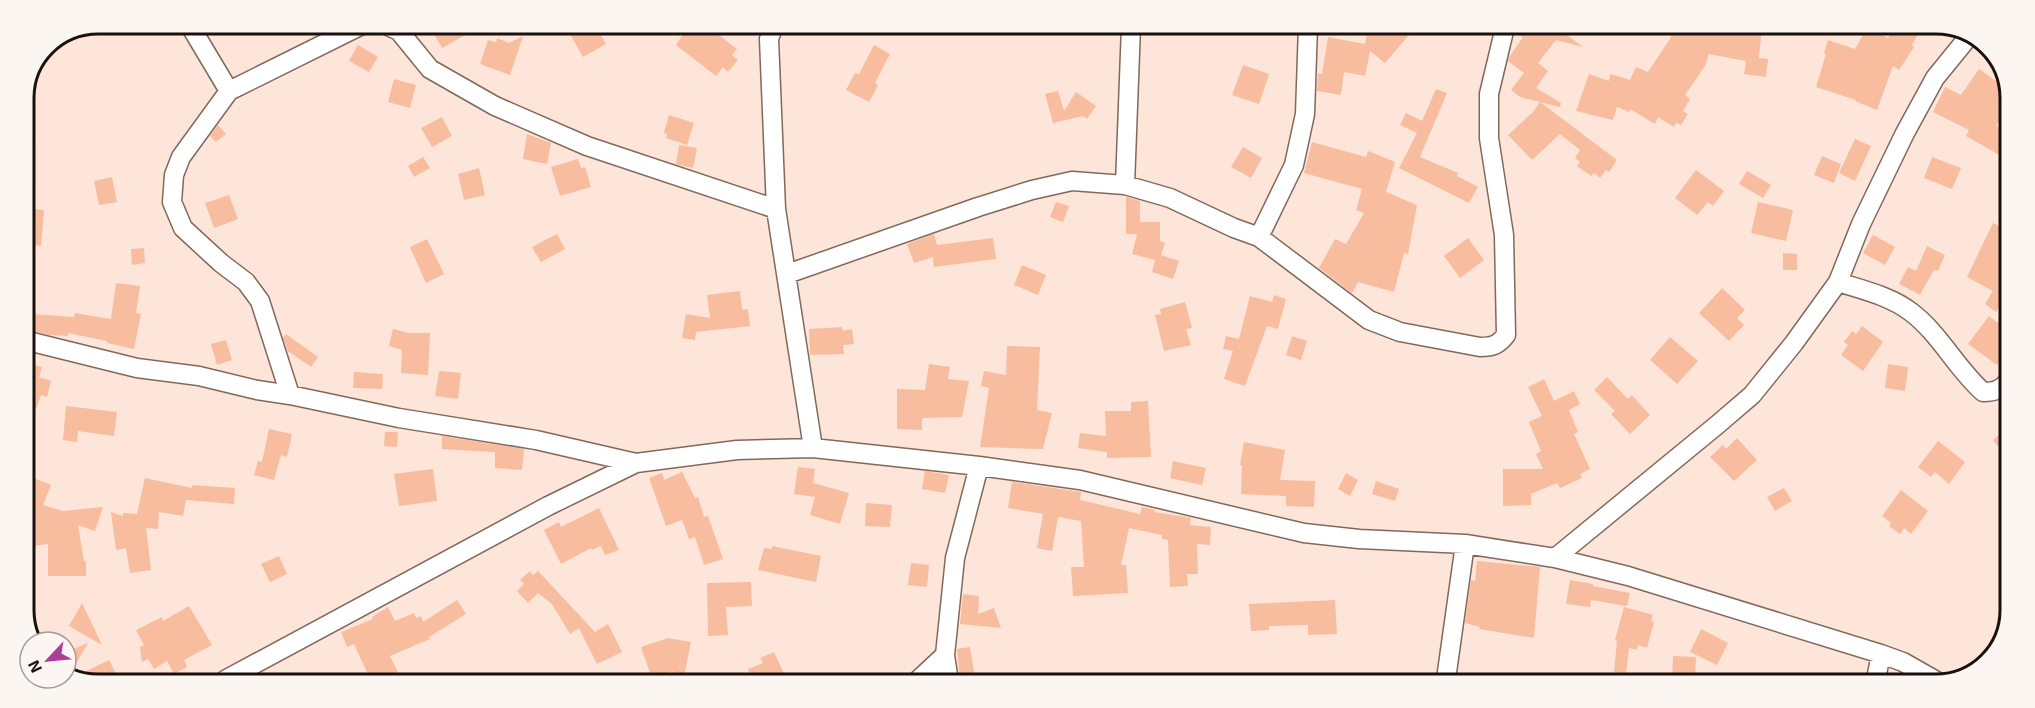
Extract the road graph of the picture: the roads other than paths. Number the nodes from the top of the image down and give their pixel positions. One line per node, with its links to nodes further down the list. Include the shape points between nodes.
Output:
1 (195, 34): 9 (street)
2 (344, 34): 9 (street)
3 (401, 34): 11 (street, via 430,69 495,105 587,146)
4 (771, 34): 11 (street)
5 (1131, 34): 10 (street)
6 (1308, 34): 12 (street, via 1305,114 1294,165)
7 (1503, 34): 12 (street, via 1489,94 1489,138 1504,235 1506,335 1500,342 1480,347 1400,332 1369,320)
8 (1965, 41): 14 (street, via 1935,78 1915,115 1861,224)
9 (229, 91): 17 (street, via 181,157 174,175 172,202 183,228 246,282 260,301)
10 (1125, 185): 12 (street, via 1170,198); 13 (street, via 1072,181 1032,190)
11 (776, 209): 13 (street)
12 (1259, 237)
13 (787, 274): 18 (street)
14 (1838, 282): 16 (street, via 1883,296 1911,312 1934,334 1969,380 1983,392); 22 (street, via 1752,395)
15 (34, 343): 17 (street, via 137,368)
16 (2000, 389)
17 (290, 394): 19 (street)
18 (813, 448): 19 (street, via 737,450); 20 (street)
19 (636, 463): 25 (street, via 548,506)
20 (978, 466): 21 (street, via 1080,480 1304,533); 24 (street, via 955,558)
21 (1465, 544): 22 (street); 28 (street)
22 (1555, 558): 23 (street, via 1628,576)
23 (1881, 654): 29 (street); 30 (street)
24 (945, 655): 26 (street); 27 (street)
25 (236, 674)
26 (925, 674)
27 (948, 674)
28 (1445, 674)
29 (1877, 674)
30 (1924, 674)

